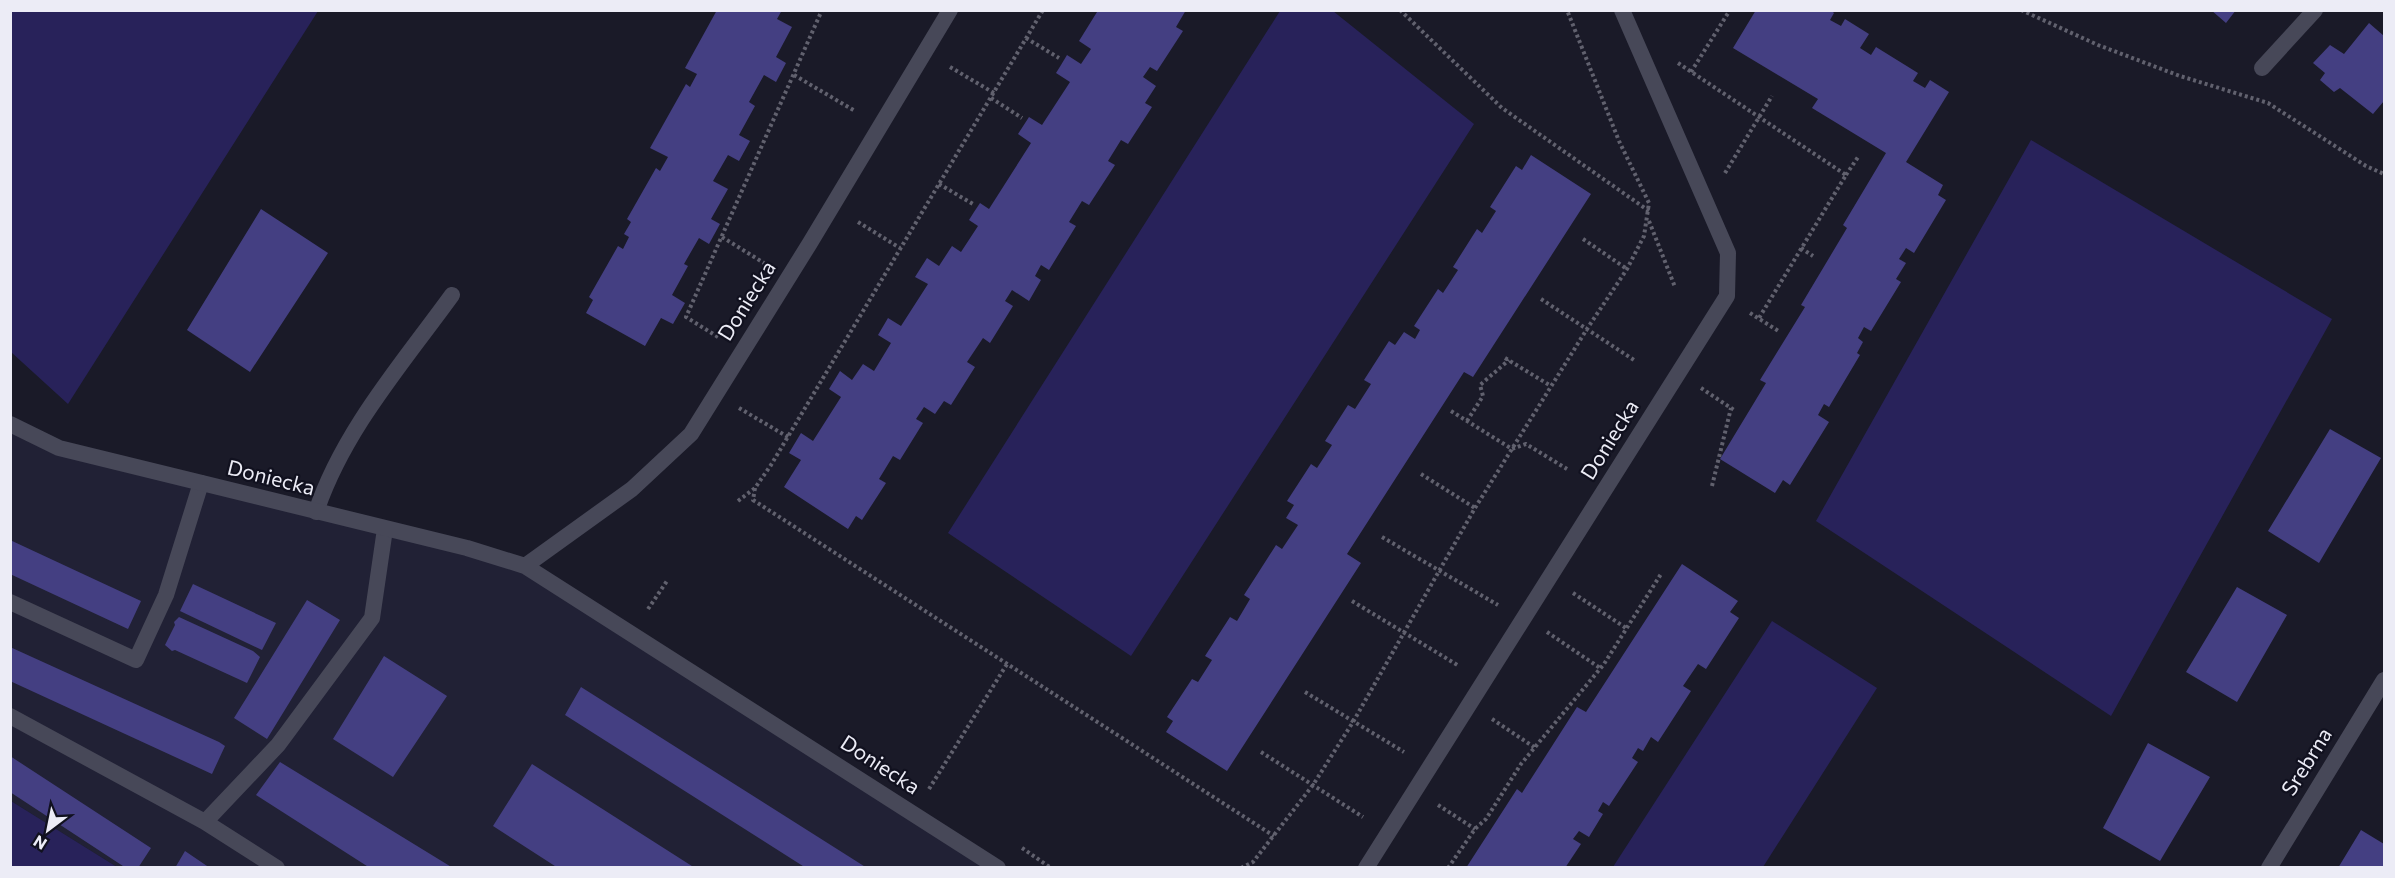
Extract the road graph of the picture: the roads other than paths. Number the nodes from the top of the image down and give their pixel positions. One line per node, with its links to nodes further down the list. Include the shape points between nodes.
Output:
1 (950, 10): 10 (street, Doniecka, via 691,434 632,489)
2 (1622, 10): 17 (street, Doniecka, via 1728,253 1727,296)
3 (2315, 10): 4 (street)
4 (2262, 68)
5 (452, 295): 8 (street, via 350,436)
6 (10, 424): 7 (street, Doniecka, via 59,448)
7 (201, 483): 8 (street, Doniecka); 11 (street, via 166,595 136,660)
8 (316, 512): 9 (street, Doniecka)
9 (385, 529): 10 (street, Doniecka); 14 (street, via 372,618 278,745)
10 (525, 566): 16 (street, Doniecka)
11 (10, 602)
12 (2385, 680): 18 (street, Srebrna)
13 (10, 716): 14 (street)
14 (205, 822): 15 (street)
15 (277, 867)
16 (998, 867)
17 (1366, 867)
18 (2269, 867)

